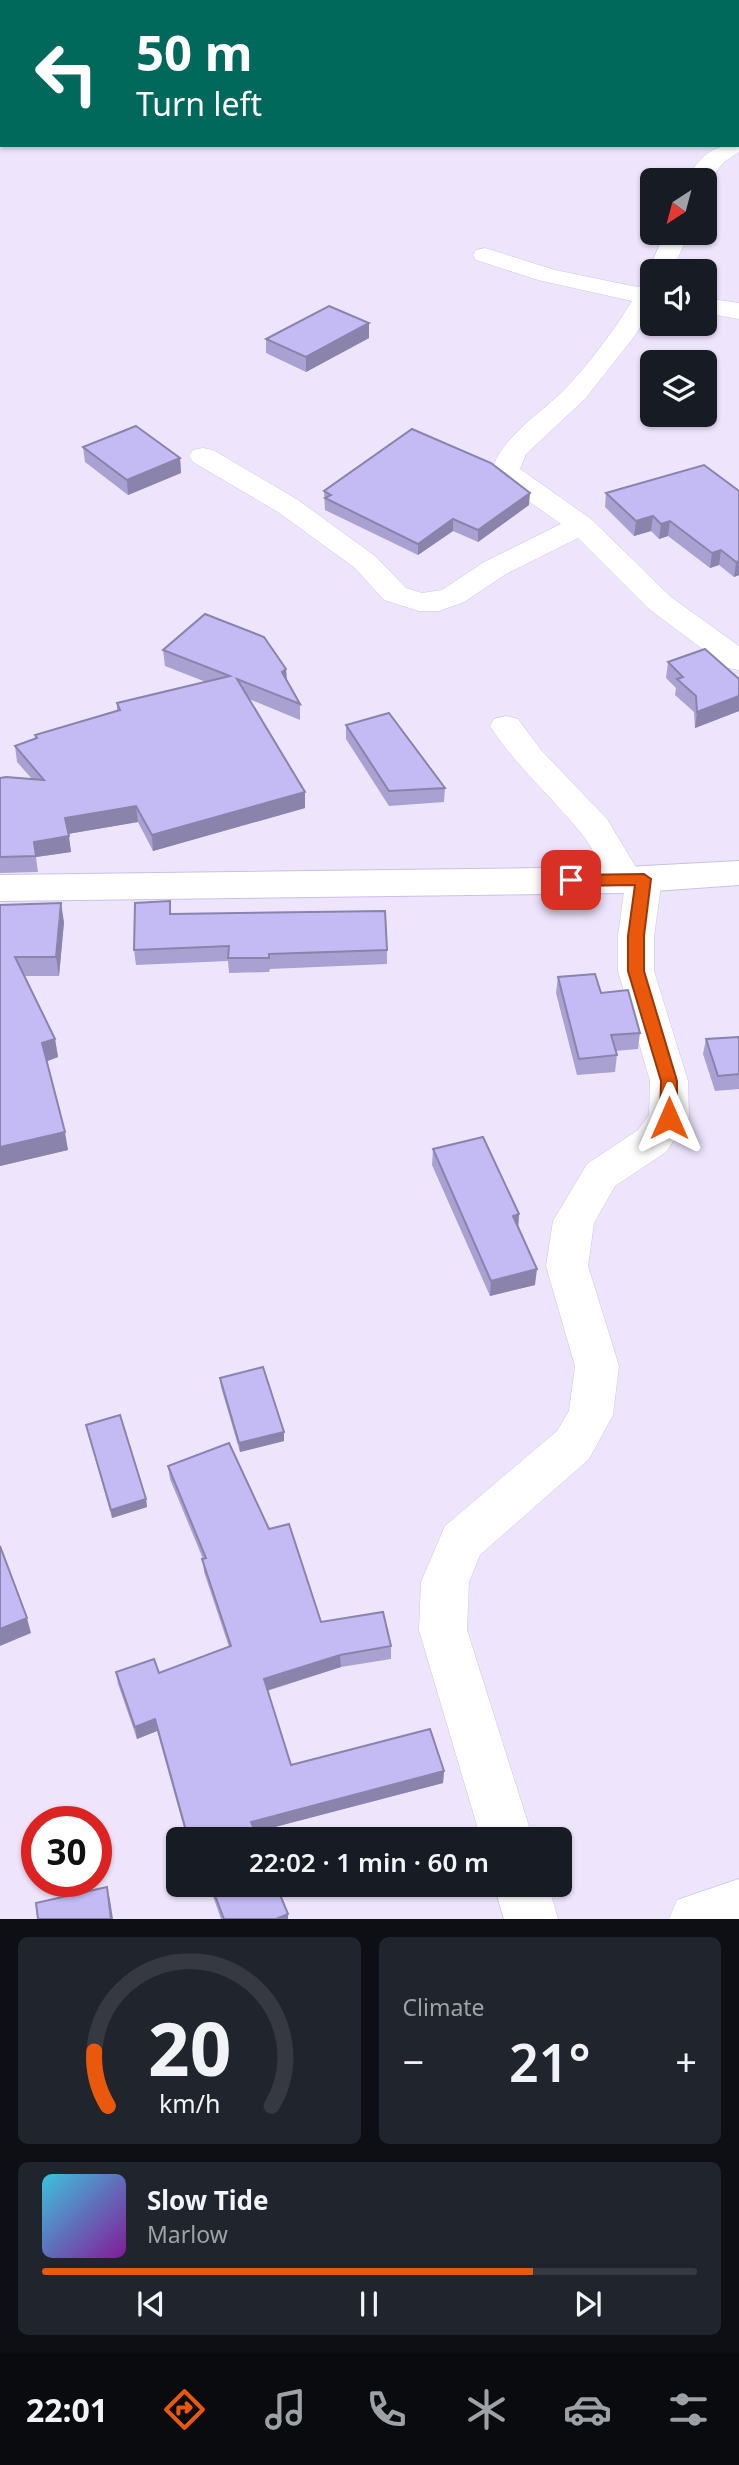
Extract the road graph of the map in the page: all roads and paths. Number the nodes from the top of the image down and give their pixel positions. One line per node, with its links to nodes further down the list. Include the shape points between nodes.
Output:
1 (731, 147): 2 (street)
2 (707, 168)
3 (485, 255): 4 (street, via 554,277)
4 (640, 286)
5 (717, 307): 7 (street)
6 (640, 309): 9 (street, via 583,387 508,460 506,472)
7 (739, 311)
8 (203, 456): 9 (street, via 288,506 365,562 396,594 419,603 453,596 495,568)
9 (581, 525): 10 (street, via 660,603)
10 (739, 660)
11 (506, 726): 13 (street)
12 (739, 873): 13 (street)
13 (635, 879): 14 (street); 15 (street, via 636,971 669,1081 669,1118 652,1140 601,1175 574,1221 567,1266 597,1366 591,1415 573,1445 462,1541 445,1582 443,1630)
14 (0, 888)
15 (503, 1827)
16 (525, 1897): 18 (street)
17 (739, 1906): 19 (street)
18 (531, 1919)
19 (696, 1919)

